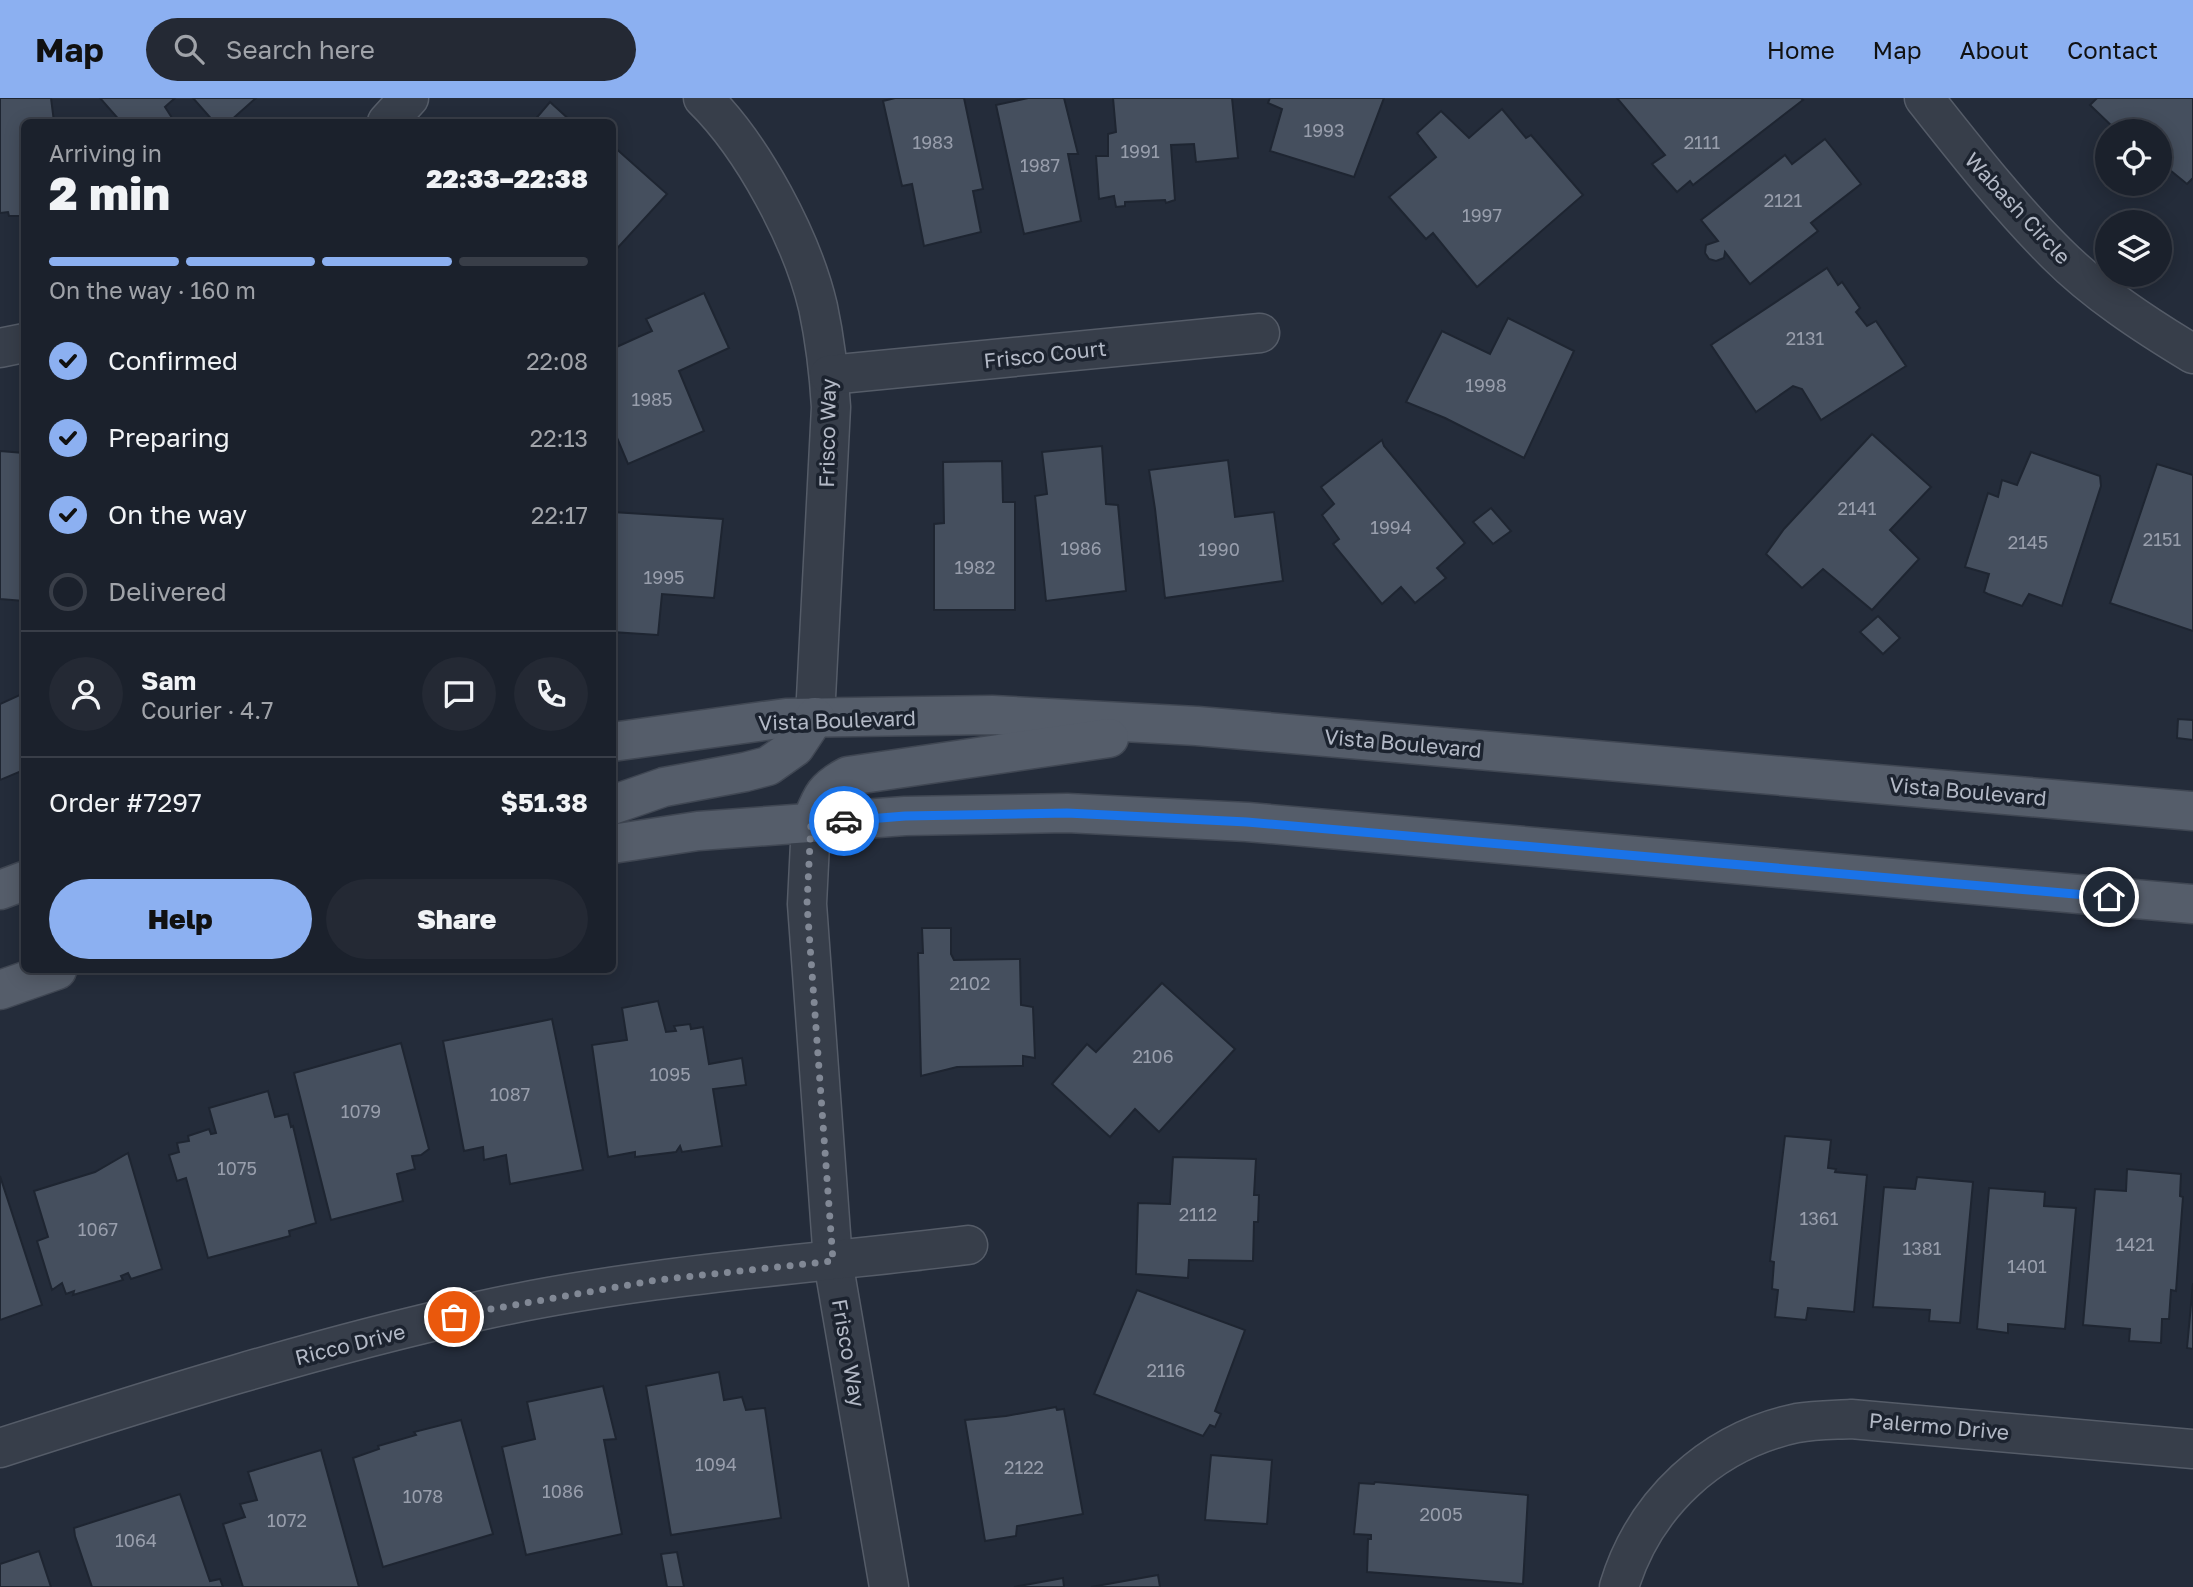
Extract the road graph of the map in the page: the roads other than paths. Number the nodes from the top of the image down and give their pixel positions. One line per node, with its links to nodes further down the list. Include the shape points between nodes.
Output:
1 (410, 98): 4 (street)
2 (703, 98): 9 (street, Frisco Way, via 751,158 791,230 817,305)
3 (1924, 98): 8 (street, Wabash Circle, via 1992,184 2057,255 2135,319)
4 (390, 119)
5 (1260, 332): 9 (street, Frisco Court)
6 (21, 344): 7 (street)
7 (0, 348)
8 (2193, 354)
9 (829, 374): 10 (street, Frisco Way)
10 (815, 717): 11 (main road, Vista Boulevard, via 992,715); 12 (main road, Vista Boulevard); 13 (main road, via 795,747 768,766 664,787)
11 (1198, 726): 14 (main road, Vista Boulevard); 15 (main road, via 848,776 821,796)
12 (616, 741)
13 (616, 804)
14 (2193, 810)
15 (811, 823): 16 (main road, via 698,831); 19 (main road, via 1067,813 1247,822); 23 (street, Frisco Way, via 807,904)
16 (616, 843)
17 (21, 882): 18 (main road)
18 (0, 890)
19 (2193, 904)
20 (48, 973): 21 (main road)
21 (0, 990)
22 (968, 1245): 23 (street, Ricco Drive)
23 (833, 1261): 24 (street, Ricco Drive, via 657,1280 480,1311 294,1357); 26 (street, Frisco Way)
24 (0, 1448)
25 (2193, 1449): 27 (street, Palermo Drive, via 1851,1419 1797,1423 1743,1440 1696,1469 1655,1512 1628,1558)
26 (889, 1587)
27 (1619, 1587)

